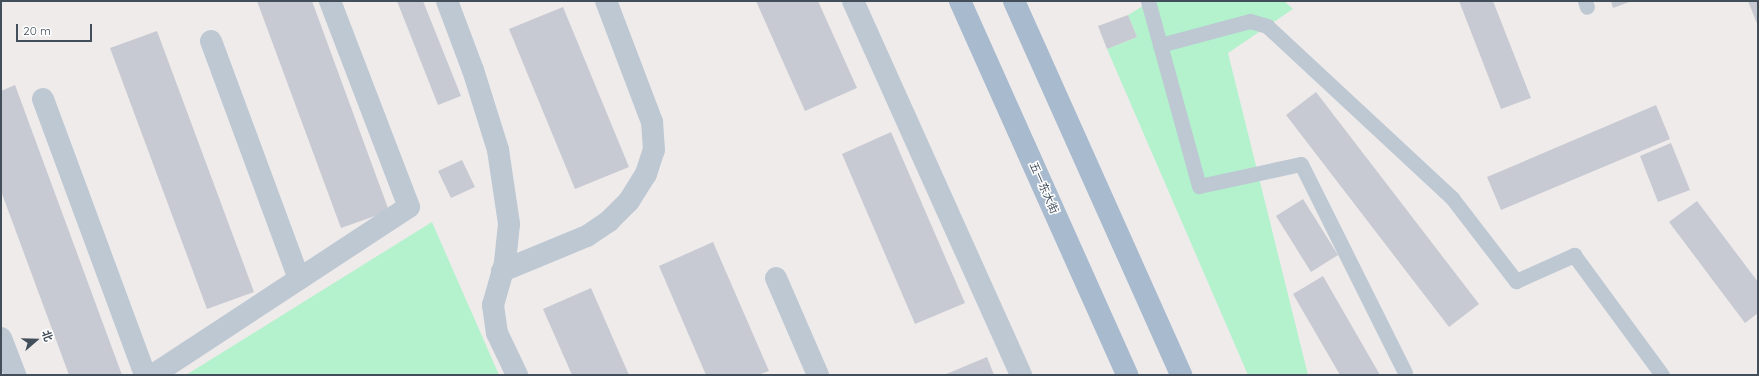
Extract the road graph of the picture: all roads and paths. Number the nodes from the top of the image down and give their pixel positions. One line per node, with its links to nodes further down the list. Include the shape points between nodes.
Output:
1 (330, 1): 13 (street, via 409,207)
2 (447, 1): 11 (street, via 473,70 498,150 509,224)
3 (606, 1): 11 (street, via 652,122 654,150 646,174 629,201 609,221 587,236)
4 (853, 1): 21 (street)
5 (960, 1): 22 (main road, 五一东大街)
6 (1014, 1): 23 (main road)
7 (1148, 1): 9 (lane)
8 (211, 41): 13 (street)
9 (1160, 46): 15 (lane, via 1199,186 1301,164); 24 (lane, via 1250,21 1267,26 1452,198 1516,281 1574,255)
10 (43, 99): 17 (street)
11 (502, 271): 19 (street, via 493,305 497,333)
12 (776, 278): 20 (street)
13 (300, 279): 18 (street)
14 (1, 338): 16 (street)
15 (1405, 373)
16 (15, 375)
17 (145, 375)
18 (153, 375)
19 (517, 375)
20 (818, 375)
21 (1021, 375)
22 (1127, 375)
23 (1181, 375)
24 (1662, 375)

